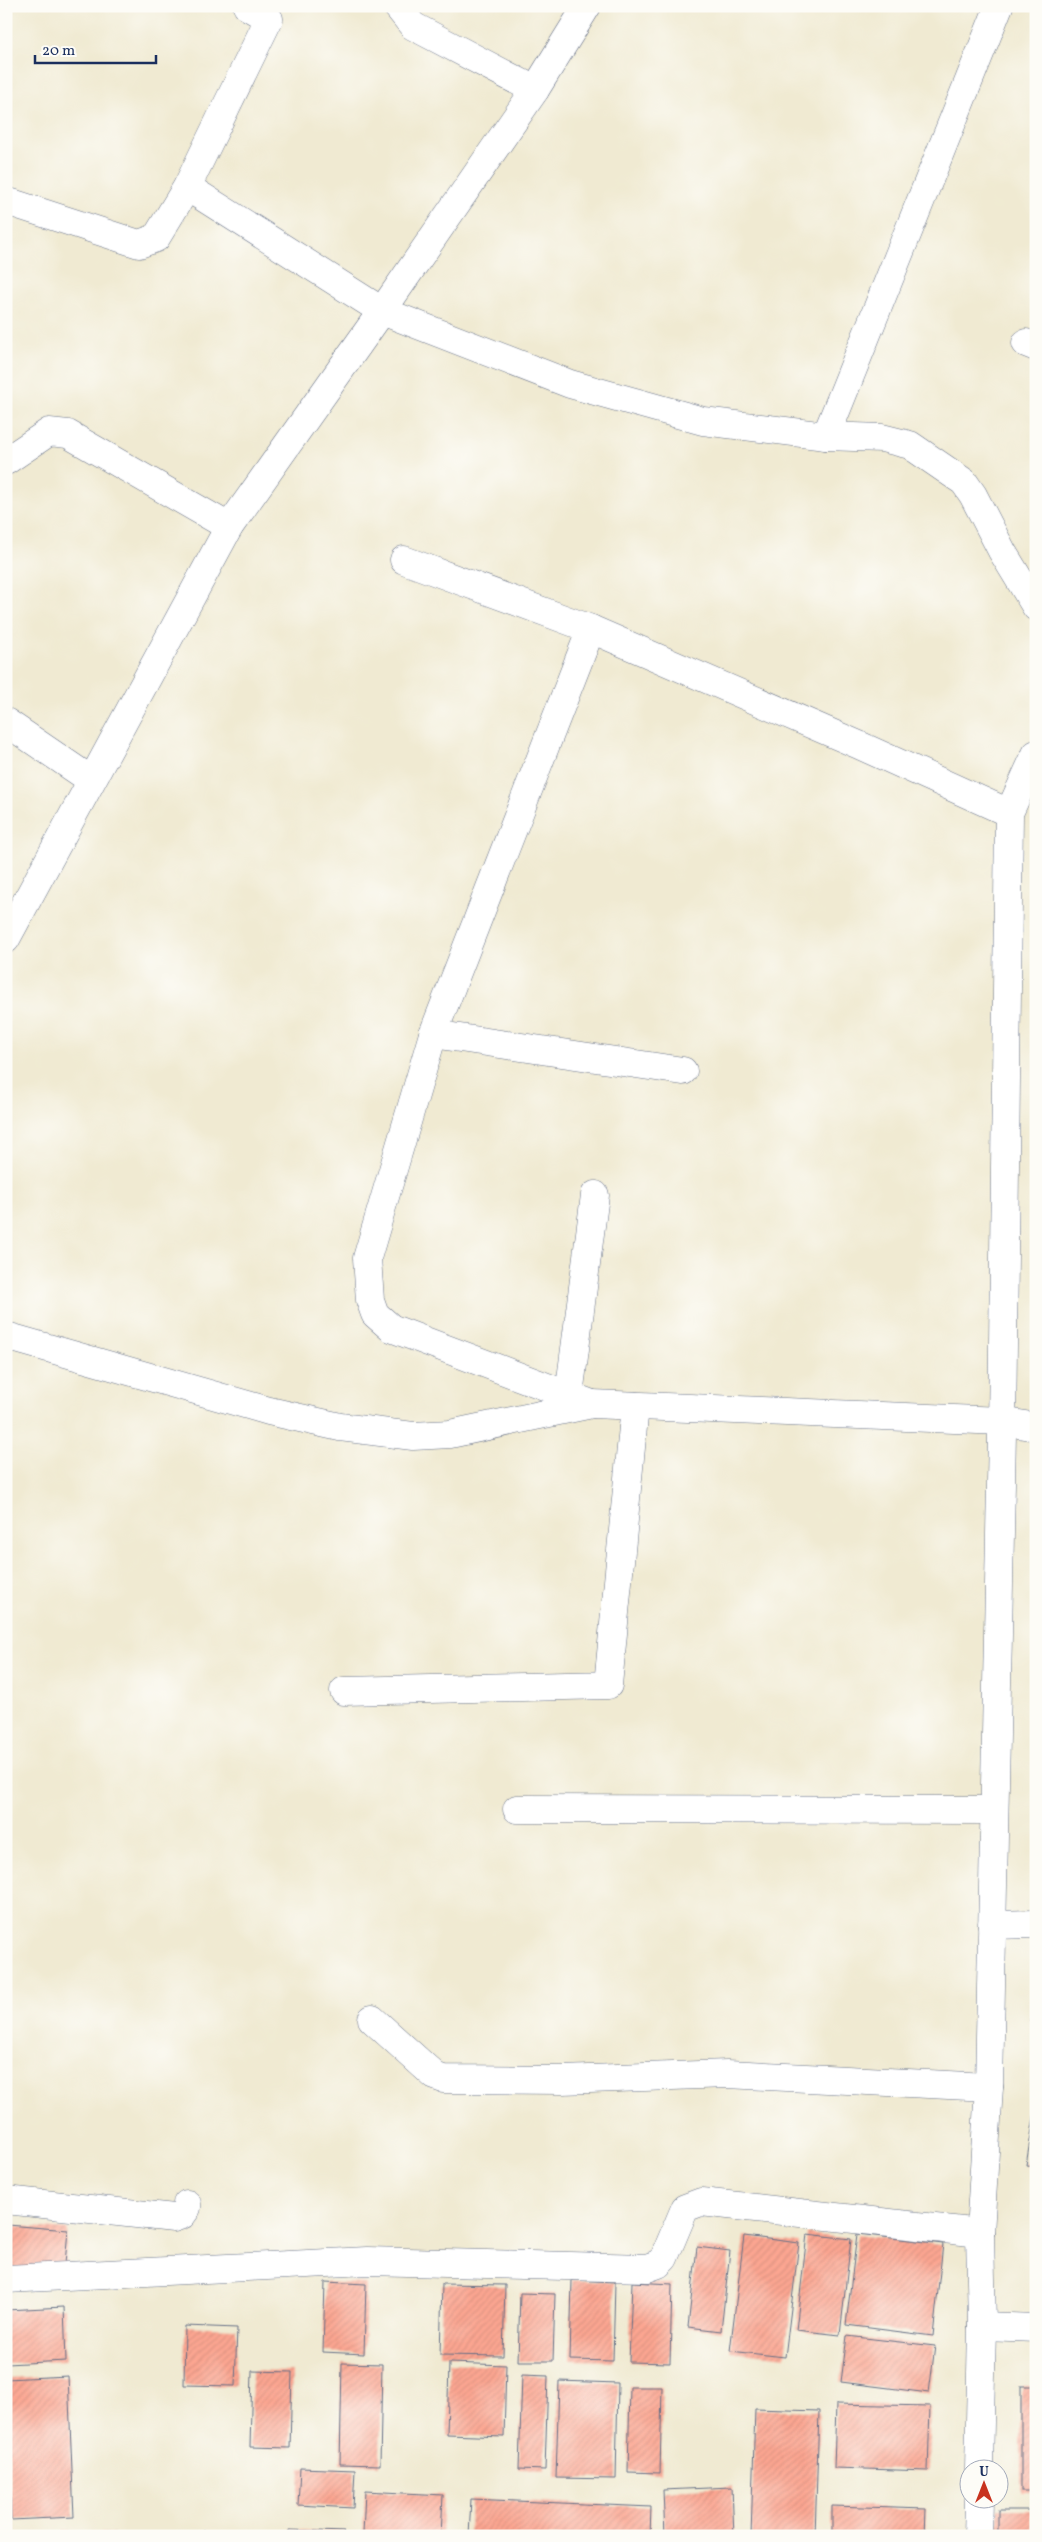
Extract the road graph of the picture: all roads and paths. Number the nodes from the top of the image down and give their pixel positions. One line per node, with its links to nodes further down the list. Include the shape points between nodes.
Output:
1 (247, 6): 6 (street, via 269,19)
2 (397, 6): 5 (street, via 413,26)
3 (587, 6): 5 (street)
4 (999, 6): 9 (street)
5 (535, 90): 8 (street)
6 (187, 187): 7 (street, via 156,238 139,244); 8 (street)
7 (6, 201)
8 (382, 311): 9 (street, via 570,384 658,410 703,421); 11 (street)
9 (826, 436): 13 (street, via 897,440 910,445 964,482)
10 (6, 461): 11 (street, via 49,432 68,434)
11 (229, 527): 17 (street)
12 (404, 560): 14 (street)
13 (1036, 607)
14 (591, 629): 18 (street); 20 (street)
15 (6, 722): 17 (street)
16 (1036, 754): 18 (street)
17 (90, 780): 19 (street)
18 (1009, 814): 26 (street)
19 (6, 939)
20 (433, 1034): 21 (street); 24 (street, via 367,1258 367,1283 373,1307 391,1328)
21 (684, 1071)
22 (595, 1194): 24 (street)
23 (6, 1336): 24 (street, via 268,1411 340,1428 413,1436 450,1434)
24 (581, 1400): 25 (street)
25 (635, 1406): 26 (street); 28 (street, via 608,1685)
26 (1002, 1421): 27 (street); 30 (street)
27 (1036, 1427)
28 (344, 1691)
29 (517, 1809): 30 (street)
30 (994, 1810): 32 (street)
31 (1036, 1924): 32 (street)
32 (992, 1925): 34 (street)
33 (372, 2019): 34 (street, via 435,2076 443,2079 562,2080 727,2074)
34 (989, 2087): 37 (street)
35 (6, 2200): 36 (street, via 174,2218 182,2215)
36 (187, 2204)
37 (980, 2233): 38 (street, via 701,2202 686,2208 664,2258 647,2268 367,2261); 39 (street)
38 (6, 2279)
39 (982, 2326): 40 (street); 41 (street)
40 (1036, 2328)
41 (979, 2460)
42 (979, 2510): 43 (street)
43 (978, 2536)

